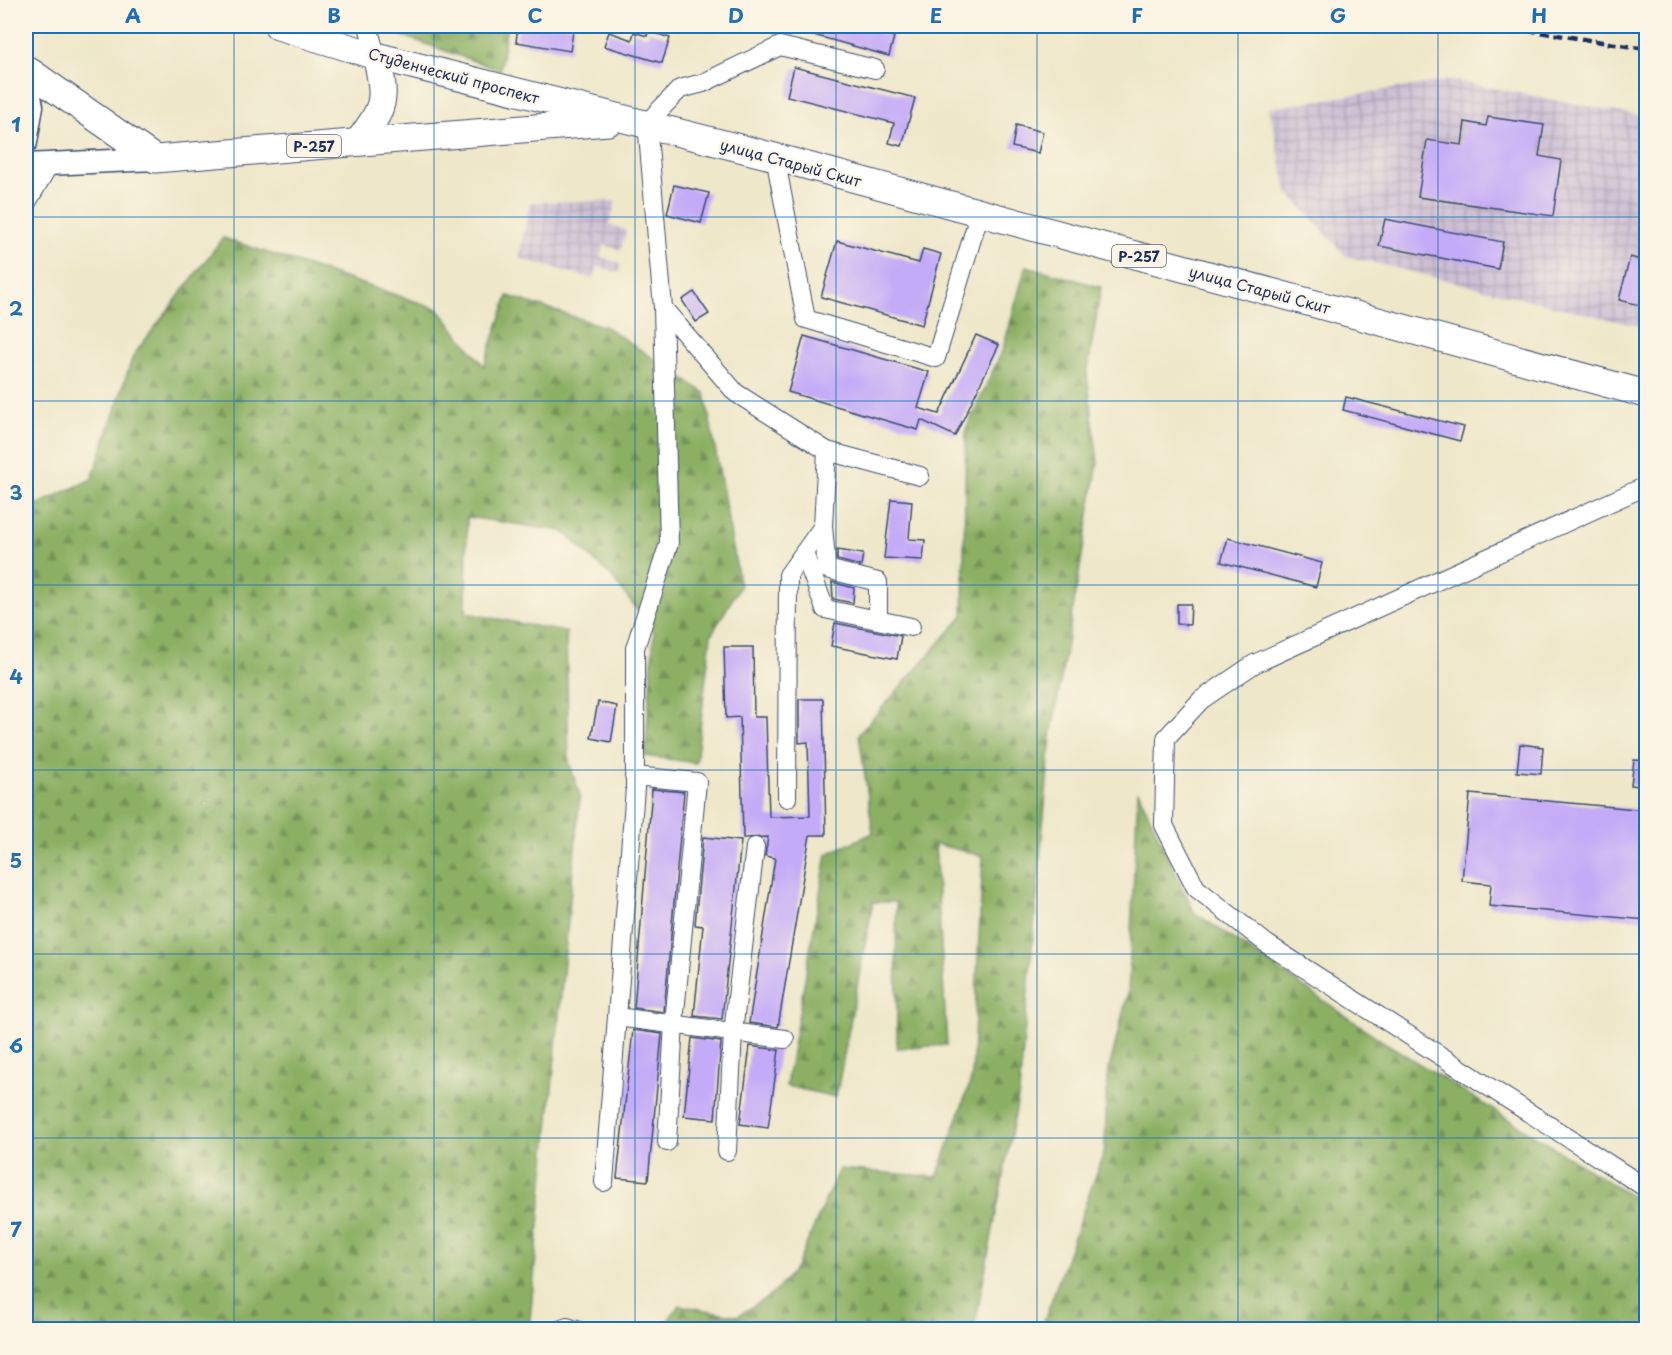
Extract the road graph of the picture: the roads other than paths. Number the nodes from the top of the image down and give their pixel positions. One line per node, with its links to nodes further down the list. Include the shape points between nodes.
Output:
1 (278, 26): 3 (highway, Студенческий проспект / Р-257)
2 (368, 26): 3 (street)
3 (376, 56): 7 (highway, Студенческий проспект / Р-257); 9 (highway, Р-257, via 383,84 378,117)
4 (26, 69): 11 (highway)
5 (875, 69): 7 (street, via 780,46 703,83 680,89)
6 (26, 79): 8 (main road, via 32,106)
7 (639, 122): 9 (highway, Р-257); 10 (highway, улица Старый Скит / Р-257); 16 (street)
8 (26, 142)
9 (358, 142): 11 (highway, Р-257)
10 (775, 158): 15 (highway, улица Старый Скит / Р-257); 15 (street, via 806,319 936,358)
11 (155, 159): 13 (main road)
12 (26, 165): 13 (main road)
13 (49, 165): 14 (street)
14 (26, 204)
15 (980, 212): 17 (highway, улица Старый Скит / Р-257)
16 (663, 308): 18 (street, via 736,393); 25 (street, via 669,543 634,648)
17 (1647, 394)
18 (827, 451): 19 (street); 21 (street)
19 (920, 476)
20 (1647, 486): 35 (street, via 1254,664 1201,700 1166,738 1164,825 1196,888 1267,944)
21 (823, 526): 22 (street); 23 (street, via 827,569 878,582)
22 (804, 553): 23 (street, via 825,609); 26 (street, via 788,575)
23 (878, 620): 24 (street)
24 (911, 627)
25 (634, 776): 28 (street); 29 (street, via 697,782)
26 (787, 798)
27 (755, 847): 30 (street)
28 (617, 1017): 29 (street); 34 (street)
29 (674, 1023): 30 (street); 32 (street)
30 (733, 1032): 31 (street); 33 (street)
31 (785, 1039)
32 (667, 1142)
33 (727, 1151)
34 (604, 1182)
35 (1647, 1188)
36 (559, 1329): 37 (street)
37 (577, 1329)

